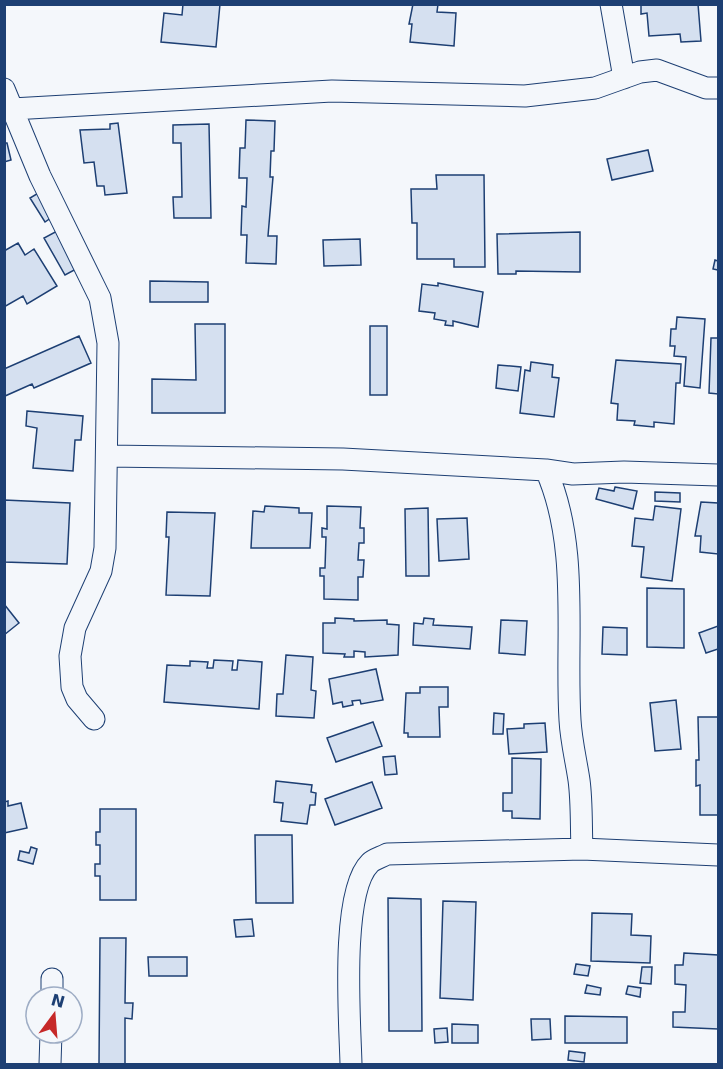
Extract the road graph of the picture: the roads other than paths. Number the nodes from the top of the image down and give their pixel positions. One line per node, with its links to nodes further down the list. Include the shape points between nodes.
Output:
1 (611, 4): 2 (street)
2 (624, 78): 3 (street, via 657,70 706,88); 5 (street, via 595,88 525,96 332,91)
3 (718, 88)
4 (4, 89): 5 (street)
5 (12, 109): 6 (street, via 45,187 100,298 108,343)
6 (107, 456): 7 (street, via 355,460); 9 (street, via 101,571 75,628 70,656 72,687)
7 (546, 470): 8 (street, via 573,474); 10 (street, via 557,495 562,521 570,722 579,782)
8 (718, 475)
9 (94, 719)
10 (582, 849): 11 (street); 14 (street, via 387,854 370,863 360,881 348,936)
11 (718, 855)
12 (51, 1045): 13 (street)
13 (50, 1065)
14 (351, 1065)

